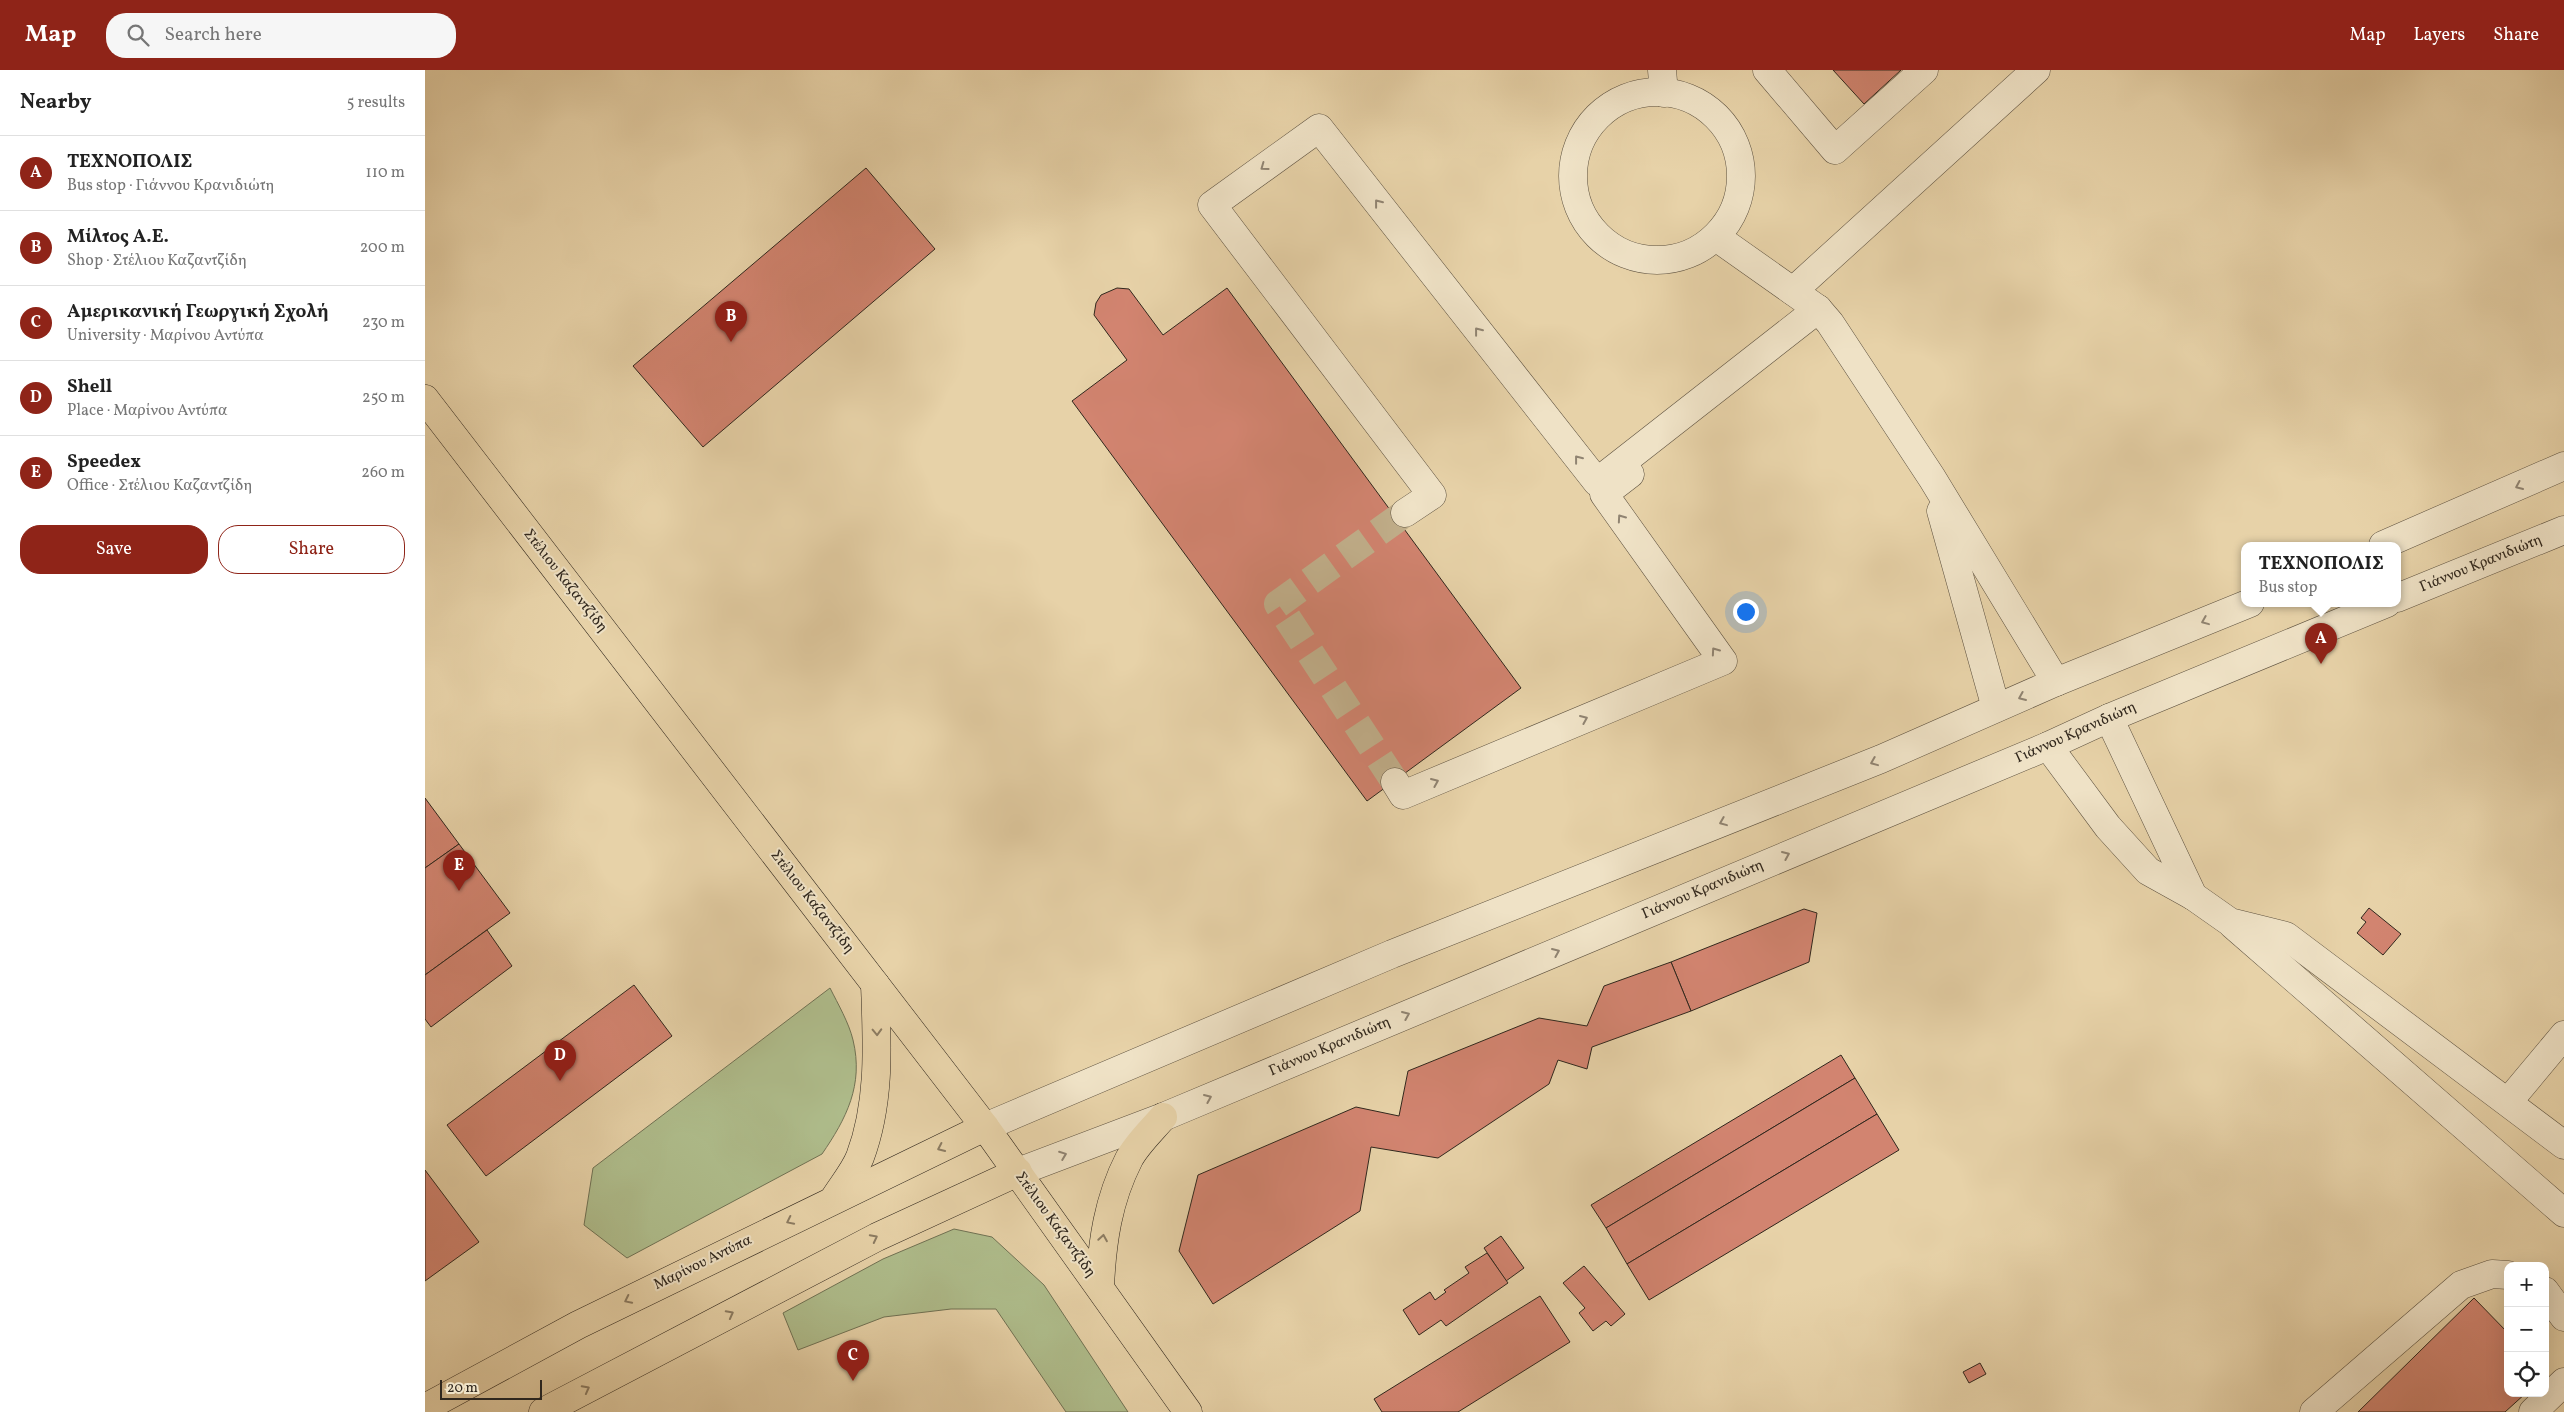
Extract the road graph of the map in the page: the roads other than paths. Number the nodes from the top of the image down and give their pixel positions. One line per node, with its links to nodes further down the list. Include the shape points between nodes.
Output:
1 (1767, 70): 2 (street, via 1835,150)
2 (1924, 70)
3 (2036, 70): 6 (street)
4 (1663, 81): 5 (street, via 1713,114 1730,135 1740,161 1740,188 1732,214); 5 (street, via 1610,106 1590,125 1577,150 1572,177 1577,205 1591,229 1612,248 1638,259 1665,260 1693,252)
5 (1716, 237): 6 (street)
6 (1793, 291): 7 (street)
7 (1824, 316): 10 (street); 11 (street, one-way to 11, via 1597,482 1319,128 1212,205 1433,495); 21 (street, one-way to 7, via 1403,795 1723,661 1604,494)
8 (425, 399): 24 (main road, Στέλιου Καζαντζίδη)
9 (2564, 466): 13 (street, one-way to 13)
10 (1932, 478): 17 (street); 18 (street)
11 (1405, 513)
12 (2564, 530): 14 (street, Γιάννου Κρανιδιώτη)
13 (2390, 542)
14 (2401, 596)
15 (2241, 607): 17 (street, one-way to 17)
16 (2377, 607): 19 (street, Γιάννου Κρανιδιώτη)
17 (2056, 682): 18 (street, one-way to 18)
18 (1996, 708): 28 (street, one-way to 28, via 1881,759 1392,954)
19 (2109, 718): 20 (street, Γιάννου Κρανιδιώτη); 22 (street)
20 (2048, 746): 22 (street, via 2108,827 2148,872); 27 (street, Γιάννου Κρανιδιώτη, one-way to 20)
21 (1395, 782)
22 (2193, 896): 23 (street)
23 (2230, 922): 26 (street, via 2285,936); 32 (street)
24 (875, 984): 28 (main road, Στέλιου Καζαντζίδη); 31 (main road, one-way to 31, via 876,1087 871,1122 859,1159)
25 (2564, 1035): 26 (street)
26 (2508, 1102): 29 (street)
27 (1163, 1117): 30 (street, Γιάννου Κρανιδιώτη, one-way to 27); 34 (main road, one-way to 27, via 1103,1239 1110,1207 1129,1158)
28 (985, 1127): 30 (main road, Στέλιου Καζαντζίδη); 31 (main road, Μαρίνου Αντύπα, one-way to 31)
29 (2564, 1144)
30 (1017, 1172): 34 (main road, Στέλιου Καζαντζίδη); 39 (main road, one-way to 30, via 877,1237)
31 (834, 1199): 38 (main road, Μαρίνου Αντύπα, one-way to 38, via 578,1325)
32 (2564, 1213)
33 (2504, 1275): 41 (street, via 2484,1276 2461,1285)
34 (1099, 1287): 40 (main road, Στέλιου Καζαντζίδη)
35 (2549, 1297): 36 (street)
36 (2564, 1317)
37 (2564, 1382): 42 (street)
38 (425, 1408)
39 (543, 1412)
40 (1188, 1412)
41 (2313, 1412)
42 (2533, 1412)

